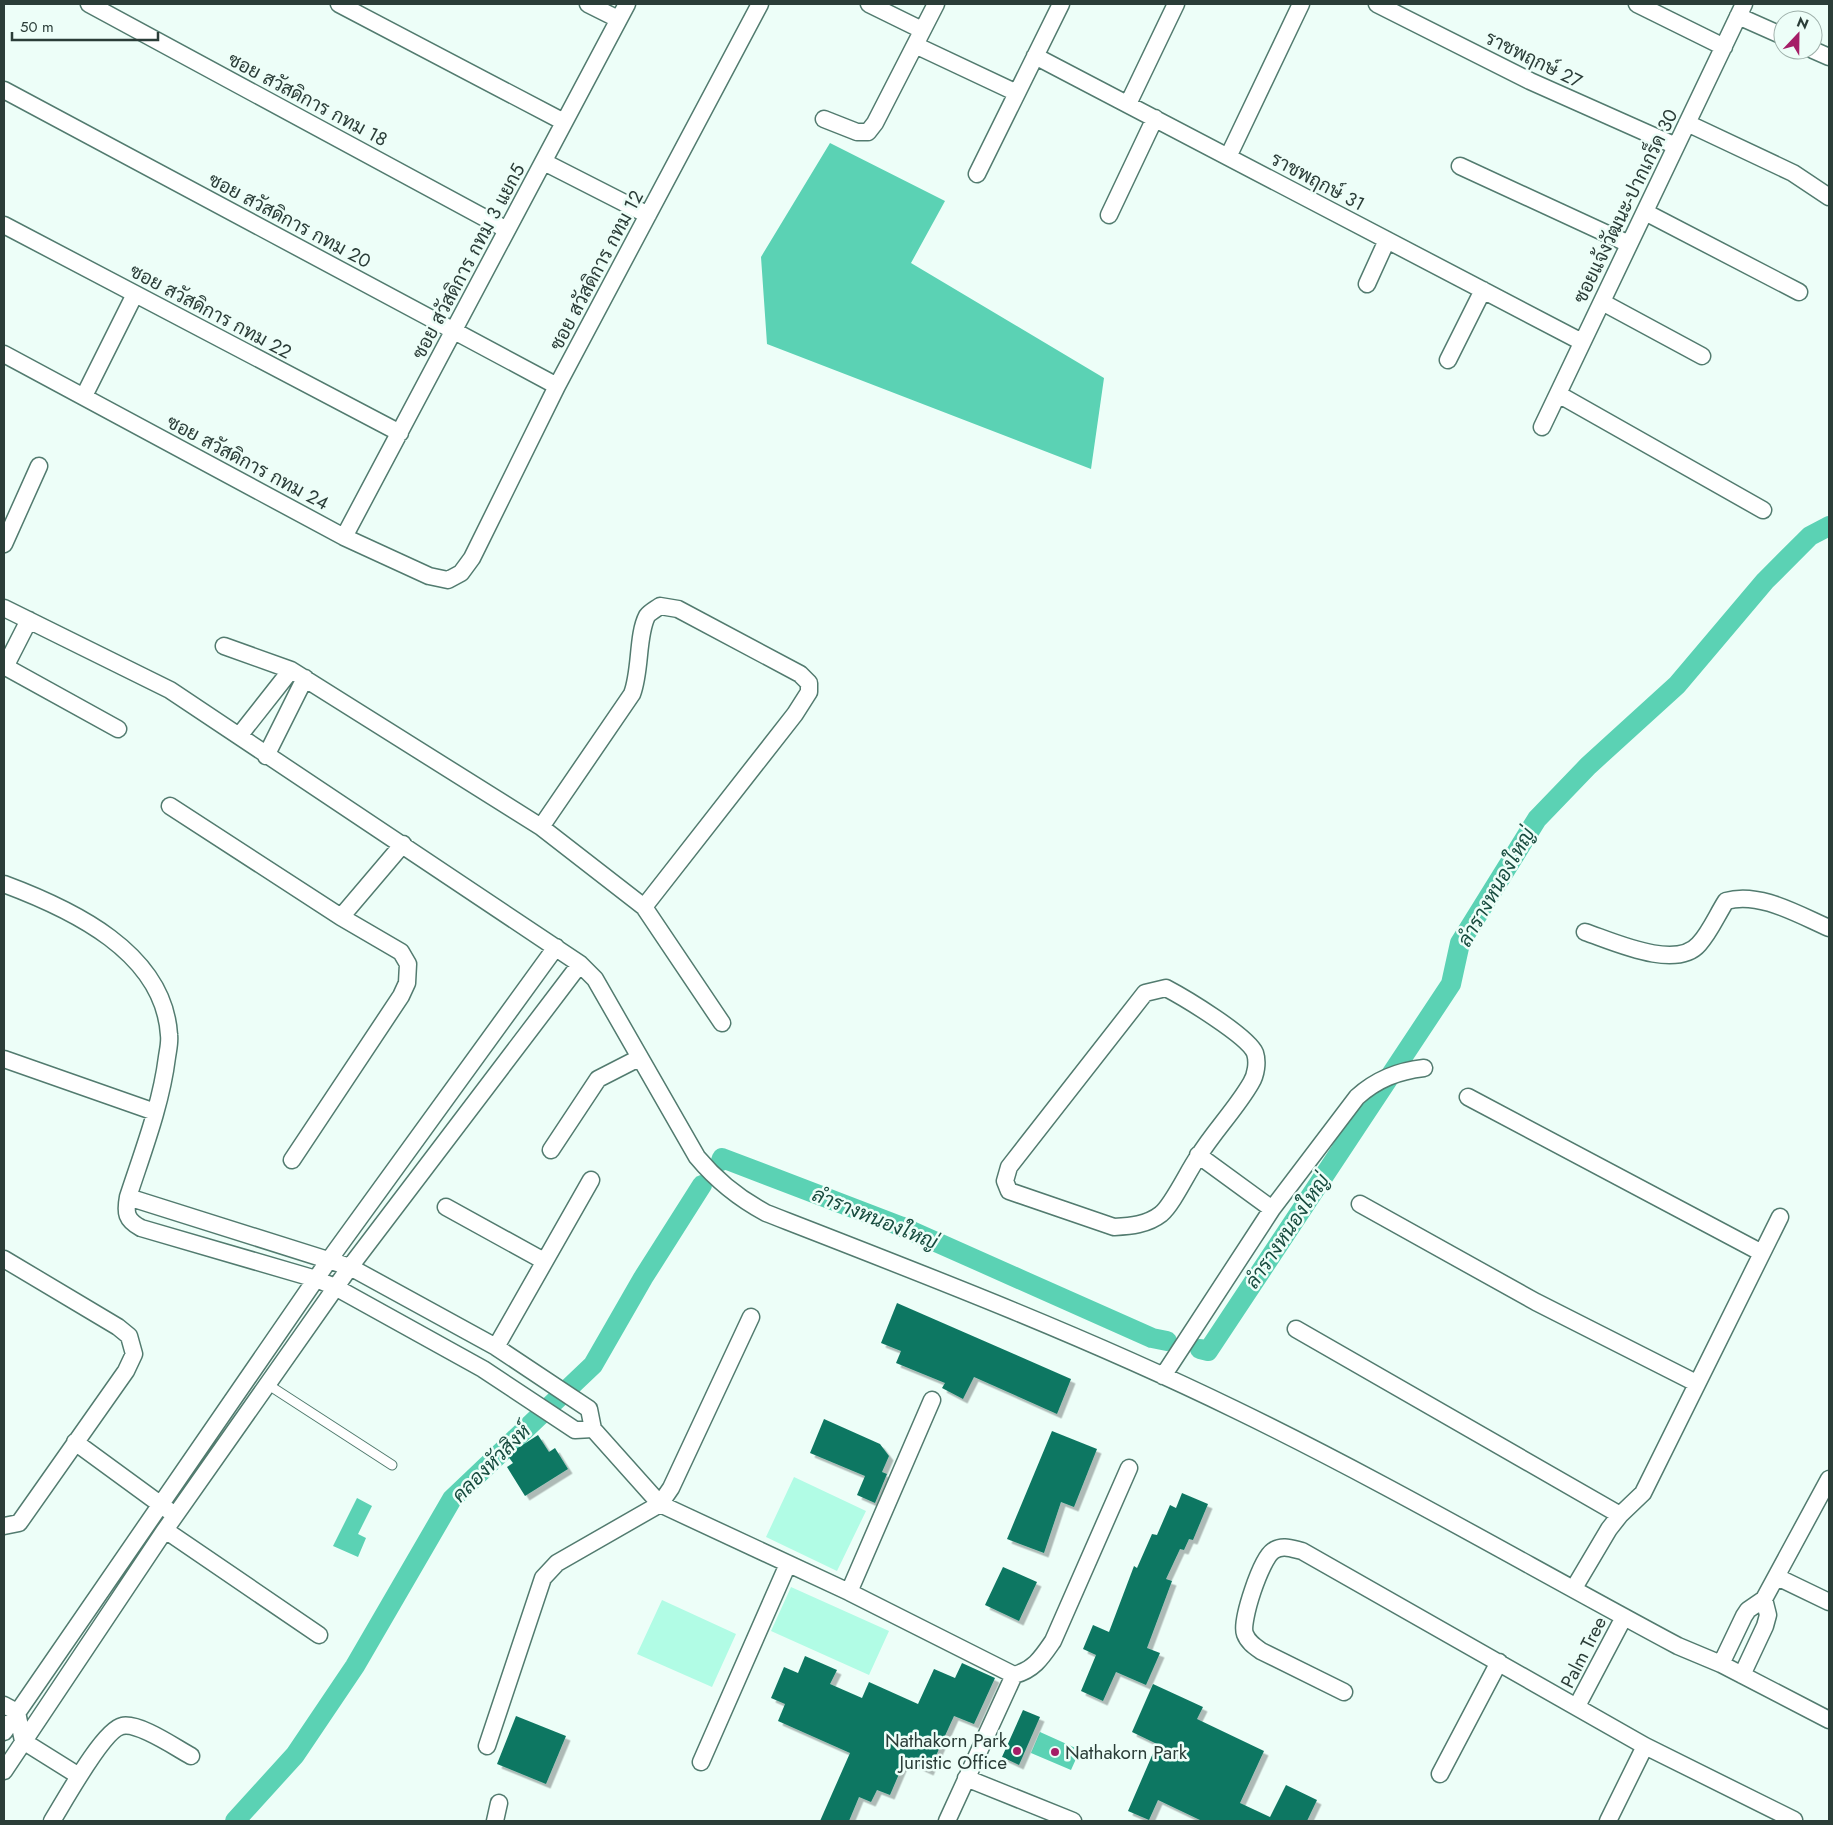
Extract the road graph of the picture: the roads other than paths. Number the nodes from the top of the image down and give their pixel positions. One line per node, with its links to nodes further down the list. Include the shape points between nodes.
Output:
1 (89, 4): 36 (street, ซอย สวัสดิการ กทม 18)
2 (339, 4): 24 (street)
3 (588, 4): 14 (street)
4 (627, 4): 14 (street, ซอย สวัสดิการ กทม 3 แยก5)
5 (760, 4): 33 (street, ซอย สวัสดิการ กทม 12)
6 (869, 4): 16 (street)
7 (936, 4): 16 (street)
8 (1061, 4): 18 (street)
9 (1176, 4): 21 (street)
10 (1301, 4): 27 (street)
11 (1378, 4): 26 (street, ราชพฤกษ์ 27, via 1530,81)
12 (1637, 4): 17 (street)
13 (1741, 10): 15 (street); 17 (street, ซอยแจ้งวัฒนะ-ปากเกร็ด 30)
14 (618, 19): 24 (street, ซอย สวัสดิการ กทม 3 แยก5)
15 (1773, 30)
16 (919, 38): 20 (street); 23 (street, via 868,132 857,132)
17 (1724, 47): 25 (street, ซอยแจ้งวัฒนะ-ปากเกร็ด 30)
18 (1035, 56): 20 (street); 21 (street, ราชพฤกษ์ 31)
19 (4, 90): 44 (street, ซอย สวัสดิการ กทม 20)
20 (1017, 93): 30 (street)
21 (1128, 104): 22 (street, ราชพฤกษ์ 31)
22 (1155, 118): 27 (street, ราชพฤกษ์ 31); 34 (street)
23 (824, 119)
24 (564, 122): 28 (street, ซอย สวัสดิการ กทม 3 แยก5)
25 (1687, 123): 26 (street, ซอยแจ้งวัฒนะ-ปากเกร็ด 30); 31 (street, via 1793,174)
26 (1676, 146): 32 (street, ซอยแจ้งวัฒนะ-ปากเกร็ด 30)
27 (1228, 157): 37 (street, ราชพฤกษ์ 31)
28 (544, 162): 33 (street); 36 (street, ซอย สวัสดิการ กทม 3 แยก5)
29 (1460, 166): 38 (street)
30 (977, 174)
31 (1829, 197)
32 (1645, 212): 38 (street, ซอยแจ้งวัฒนะ-ปากเกร็ด 30); 41 (street)
33 (648, 215): 49 (street, ซอย สวัสดิการ กทม 12)
34 (1110, 215)
35 (4, 225): 42 (street, ซอย สวัสดิการ กทม 22)
36 (507, 230): 44 (street, ซอย สวัสดิการ กทม 3 แยก5)
37 (1387, 240): 39 (street); 40 (street, ราชพฤกษ์ 31)
38 (1629, 244): 43 (street, ซอยแจ้งวัฒนะ-ปากเกร็ด 30)
39 (1367, 284)
40 (1482, 290): 45 (street, ราชพฤกษ์ 31); 48 (street)
41 (1799, 292)
42 (135, 294): 51 (street); 53 (street, ซอย สวัสดิการ กทม 22)
43 (1602, 302): 45 (street, ซอยแจ้งวัฒนะ-ปากเกร็ด 30); 47 (street)
44 (454, 330): 49 (street, ซอย สวัสดิการ กทม 20); 53 (street, ซอย สวัสดิการ กทม 3 แยก5)
45 (1582, 342): 50 (street, ซอยแจ้งวัฒนะ-ปากเกร็ด 30)
46 (4, 354): 51 (street, ซอย สวัสดิการ กทม 24)
47 (1702, 356)
48 (1448, 360)
49 (557, 386): 58 (street, ซอย สวัสดิการ กทม 12)
50 (1558, 394): 52 (street, ซอยแจ้งวัฒนะ-ปากเกร็ด 30); 55 (street)
51 (84, 396): 56 (street, ซอย สวัสดิการ กทม 24)
52 (1542, 427)
53 (400, 432): 56 (street, ซอย สวัสดิการ กทม 3 แยก5)
54 (39, 466): 57 (street)
55 (1763, 510)
56 (344, 537): 58 (street, ซอย สวัสดิการ กทม 24, via 429,576 448,580 461,573)
57 (4, 544)
58 (472, 558)
59 (4, 608): 60 (street)
60 (29, 620): 62 (street); 66 (street, via 170,690)
61 (224, 646): 63 (street)
62 (4, 666): 65 (street)
63 (291, 670): 64 (street); 66 (street)
64 (306, 678): 67 (street); 69 (street)
65 (118, 729)
66 (239, 736): 67 (street)
67 (266, 756): 70 (street)
68 (170, 806): 73 (street)
69 (541, 827): 72 (street); 72 (street, via 632,694 638,680 643,629 648,615 660,606 678,609 800,674 809,683 809,692 795,714)
70 (403, 844): 73 (street); 76 (street)
71 (4, 884): 83 (street, via 38,897 81,920 121,947 149,977 162,1004 170,1035 164,1085)
72 (644, 907): 78 (street)
73 (341, 917): 86 (street, via 401,952 408,964 407,984)
74 (1828, 924): 75 (street, via 1760,900 1738,897 1726,901 1698,946 1676,956 1650,954)
75 (1585, 932)
76 (556, 947): 77 (street); 95 (street)
77 (580, 964): 79 (street, via 595,979); 97 (street)
78 (722, 1023)
79 (639, 1058): 84 (street, via 598,1079); 103 (street, via 697,1157 713,1177 739,1198 766,1213 943,1282)
80 (4, 1059): 83 (street)
81 (1424, 1068): 91 (street, via 1381,1079 1357,1098)
82 (1468, 1097): 93 (street)
83 (155, 1112): 88 (street)
84 (551, 1150)
85 (1198, 1156): 85 (street, via 1252,1081 1257,1066 1255,1052 1244,1040 1166,988 1146,993 1009,1167 1005,1181 1009,1191 1023,1196 1114,1227 1132,1226 1150,1221 1162,1213); 91 (street)
86 (292, 1160)
87 (591, 1180): 96 (street)
88 (128, 1196): 95 (street); 98 (street, via 127,1216 131,1223 142,1228)
89 (1360, 1204): 104 (street, via 1536,1302)
90 (446, 1207): 96 (street)
91 (1272, 1210): 103 (street)
92 (1780, 1217): 93 (street)
93 (1762, 1253): 104 (street)
94 (4, 1258): 108 (street, via 86,1306 129,1336 134,1354 126,1371)
95 (329, 1260): 97 (street); 98 (street)
96 (544, 1261): 102 (street)
97 (350, 1267): 99 (street); 102 (street)
98 (316, 1279): 99 (street); 112 (street)
99 (336, 1287): 105 (street); 107 (street, via 483,1369 575,1430)
100 (751, 1317): 113 (street, via 671,1488)
101 (1296, 1329): 115 (street)
102 (496, 1347): 107 (street, via 589,1409)
103 (1163, 1376): 120 (street, via 1348,1467)
104 (1696, 1383): 115 (street, via 1643,1493)
105 (267, 1384): 109 (lane); 114 (street)
106 (932, 1400): 121 (street)
107 (593, 1429): 113 (street)
108 (75, 1442): 112 (street); 116 (street, via 20,1523)
109 (392, 1465)
110 (1129, 1468): 128 (street, via 1054,1641 1027,1672)
111 (1829, 1479): 119 (street)
112 (161, 1504): 114 (street); 132 (street)
113 (660, 1504): 118 (street); 136 (street, via 557,1563 543,1578)
114 (176, 1515): 117 (street)
115 (1620, 1515): 120 (street)
116 (4, 1526)
117 (165, 1530): 125 (street); 135 (street)
118 (788, 1564): 121 (street); 139 (street)
119 (1777, 1577): 122 (street); 123 (street)
120 (1574, 1588): 124 (street)
121 (849, 1592): 128 (street)
122 (1764, 1599): 127 (street, via 1748,1610); 129 (street, via 1768,1615 1765,1626)
123 (1829, 1602)
124 (1624, 1617): 127 (street); 131 (street, Palm Tree)
125 (319, 1635)
126 (1499, 1662): 130 (street, via 1302,1552 1286,1547 1272,1551 1263,1565 1243,1621 1245,1634 1261,1651); 131 (street); 141 (street)
127 (1720, 1664): 129 (street)
128 (1014, 1675): 143 (street)
129 (1742, 1675): 133 (street)
130 (1344, 1692)
131 (1578, 1706): 137 (street)
132 (10, 1709): 134 (street); 135 (street)
133 (1829, 1720)
134 (4, 1732)
135 (23, 1741): 140 (street); 142 (street)
136 (488, 1746)
137 (1645, 1746): 145 (street); 150 (street)
138 (192, 1756): 142 (street, via 136,1727 122,1726 111,1730)
139 (701, 1762)
140 (4, 1771)
141 (1440, 1774)
142 (79, 1776): 146 (street)
143 (966, 1778): 148 (street); 149 (street)
144 (499, 1803): 147 (street)
145 (1794, 1820)
146 (52, 1821)
147 (495, 1821)
148 (947, 1821)
149 (1073, 1821)
150 (1608, 1821)

